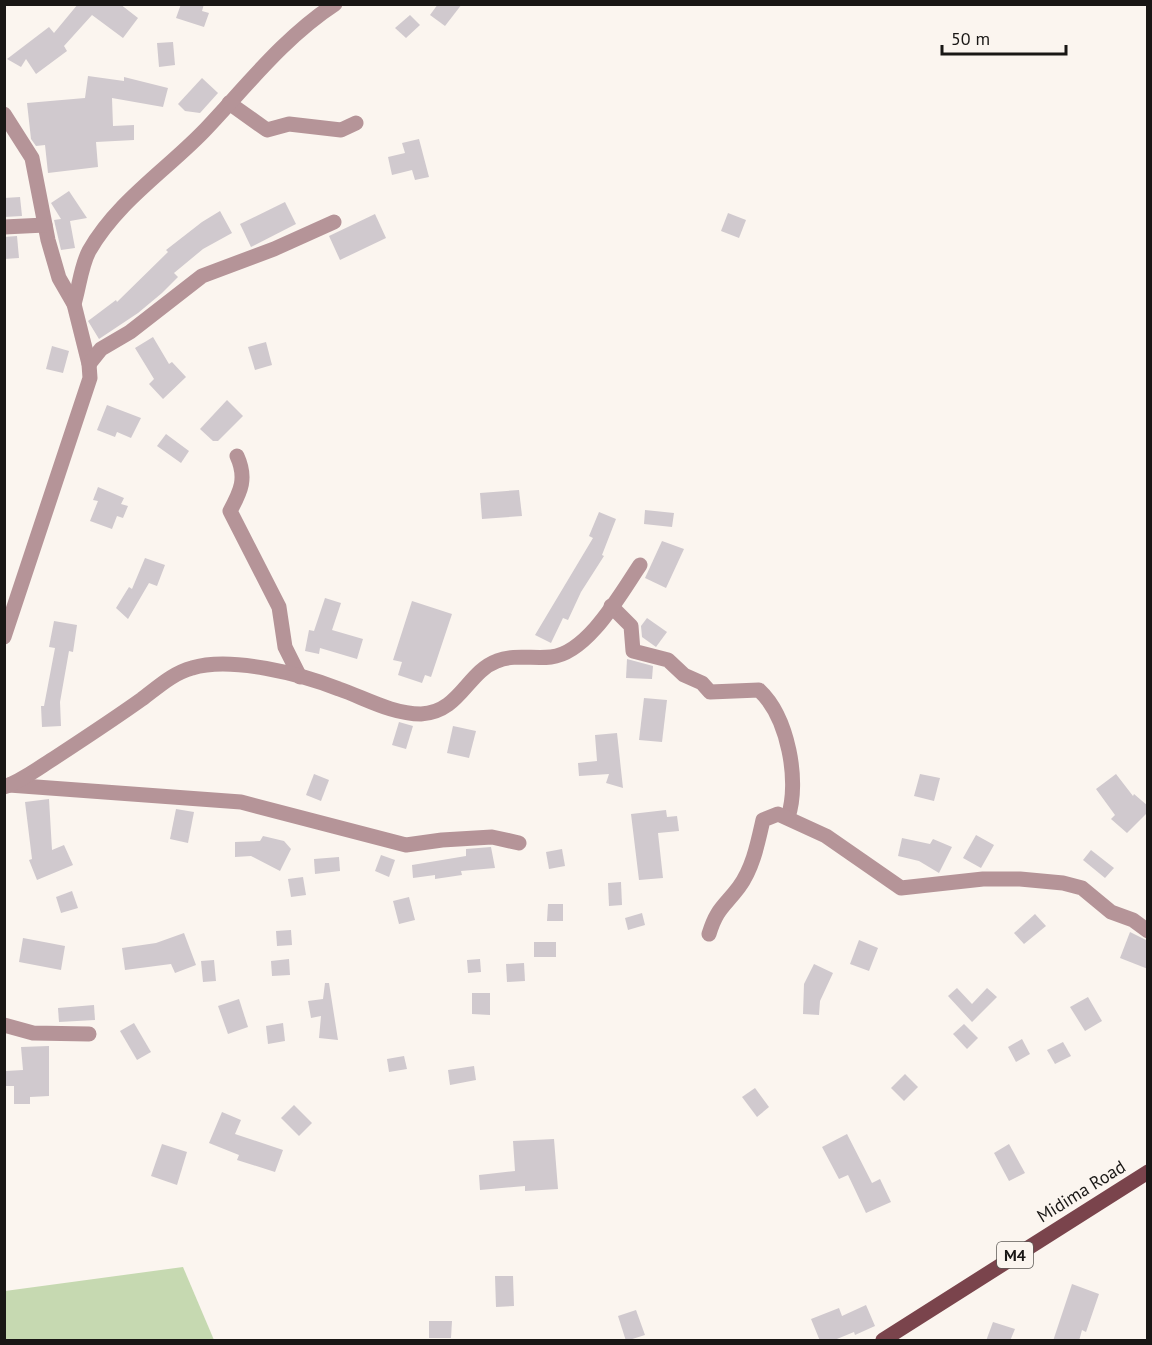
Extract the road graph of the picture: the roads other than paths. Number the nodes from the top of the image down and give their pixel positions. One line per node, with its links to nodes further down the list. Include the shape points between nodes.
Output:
1 (334, 4): 2 (street, via 291,37)
2 (230, 103): 4 (street, via 267,130 289,124 341,130); 8 (street, via 107,225 88,253)
3 (4, 114): 6 (street, via 32,158)
4 (356, 123)
5 (334, 222): 9 (street, via 202,276 130,332 101,349)
6 (45, 225): 7 (street); 8 (street, via 59,278)
7 (4, 227)
8 (74, 304): 9 (street)
9 (89, 364): 13 (street, via 87,391)
10 (237, 456): 14 (street, via 243,469 243,487 230,511 279,607 285,646)
11 (640, 565): 12 (street)
12 (611, 606): 14 (street, via 591,632 565,652 552,657 506,657 494,661 443,708 422,714 396,710); 16 (street, via 631,626 633,651 668,660 710,692 759,690 767,697 781,723 793,760 794,792)
13 (4, 637)
14 (300, 677): 15 (street, via 229,664 190,668)
15 (7, 786): 17 (street, via 241,802 406,845 492,837)
16 (789, 817): 18 (street, via 851,852 901,888 984,879 1063,883 1082,888 1111,912); 19 (street, via 778,814 763,820 746,872 716,913)
17 (519, 843)
18 (1148, 931)
19 (710, 934)
20 (4, 1025): 21 (street, via 33,1033)
21 (89, 1034)
22 (1148, 1172): 23 (main road, Midima Road / M4)
23 (883, 1341)

